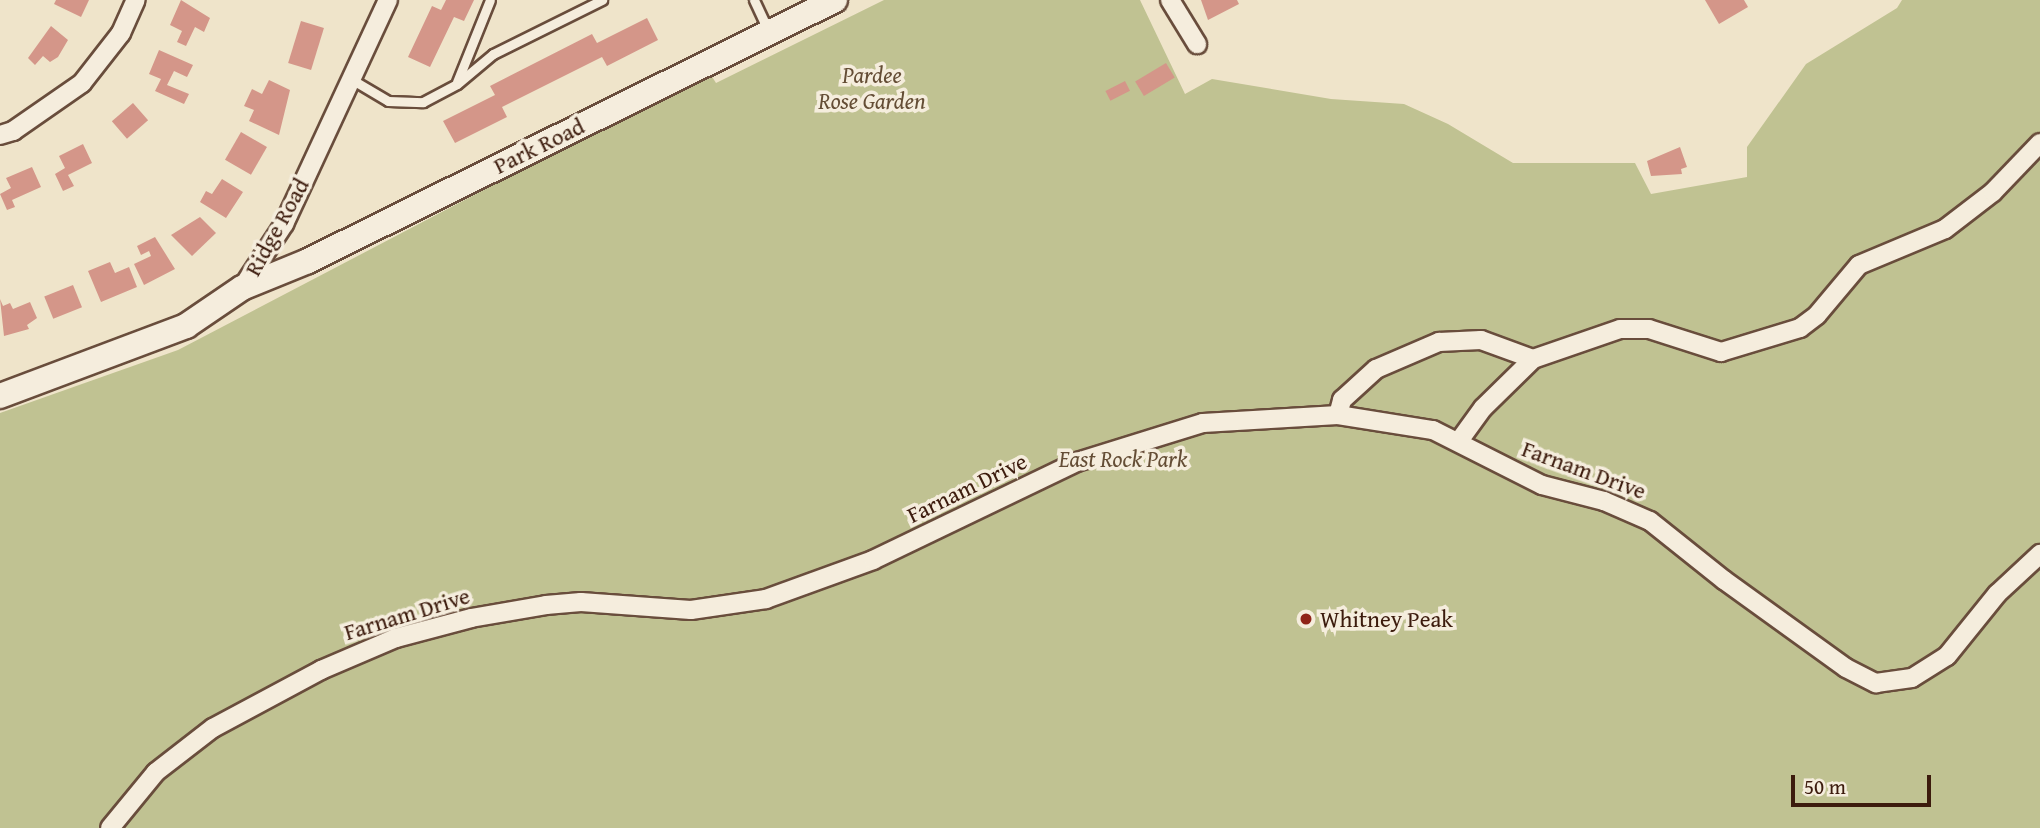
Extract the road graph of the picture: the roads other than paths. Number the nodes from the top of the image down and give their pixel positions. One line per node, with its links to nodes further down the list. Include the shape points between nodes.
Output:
1 (136, 0): 12 (street, via 121,33 82,83 13,131)
2 (388, 0): 10 (street, Ridge Road)
3 (490, 0): 11 (lane)
4 (602, 0): 11 (lane, via 493,54)
5 (754, 0): 8 (lane)
6 (835, 0): 8 (main road, Park Road)
7 (1171, 0): 9 (street)
8 (769, 32): 14 (main road, Park Road, via 308,261)
9 (1197, 44)
10 (351, 79): 11 (lane, via 388,101 423,102); 14 (street, Ridge Road, via 284,224)
11 (457, 84)
12 (0, 135)
13 (2040, 143): 15 (street, via 1993,192 1944,229 1859,264 1810,322 1771,340 1721,352 1636,327)
14 (242, 288): 16 (main road, Ridge Road, via 215,311 168,335)
15 (1532, 359): 17 (street, via 1481,340 1439,342 1390,361 1363,378 1342,400); 18 (street, via 1483,408)
16 (0, 396)
17 (1338, 415): 18 (street, Farnam Drive, via 1408,423); 20 (street, Farnam Drive, via 1203,423 1160,433 1049,474 846,571 766,599 691,610 581,602 546,605 396,638 321,670 213,728 156,772)
18 (1459, 441): 19 (street, Farnam Drive, via 1542,485 1604,501 1650,521 1846,668 1876,683 1912,678 1941,661 1997,594)
19 (2040, 555)
20 (110, 828)

